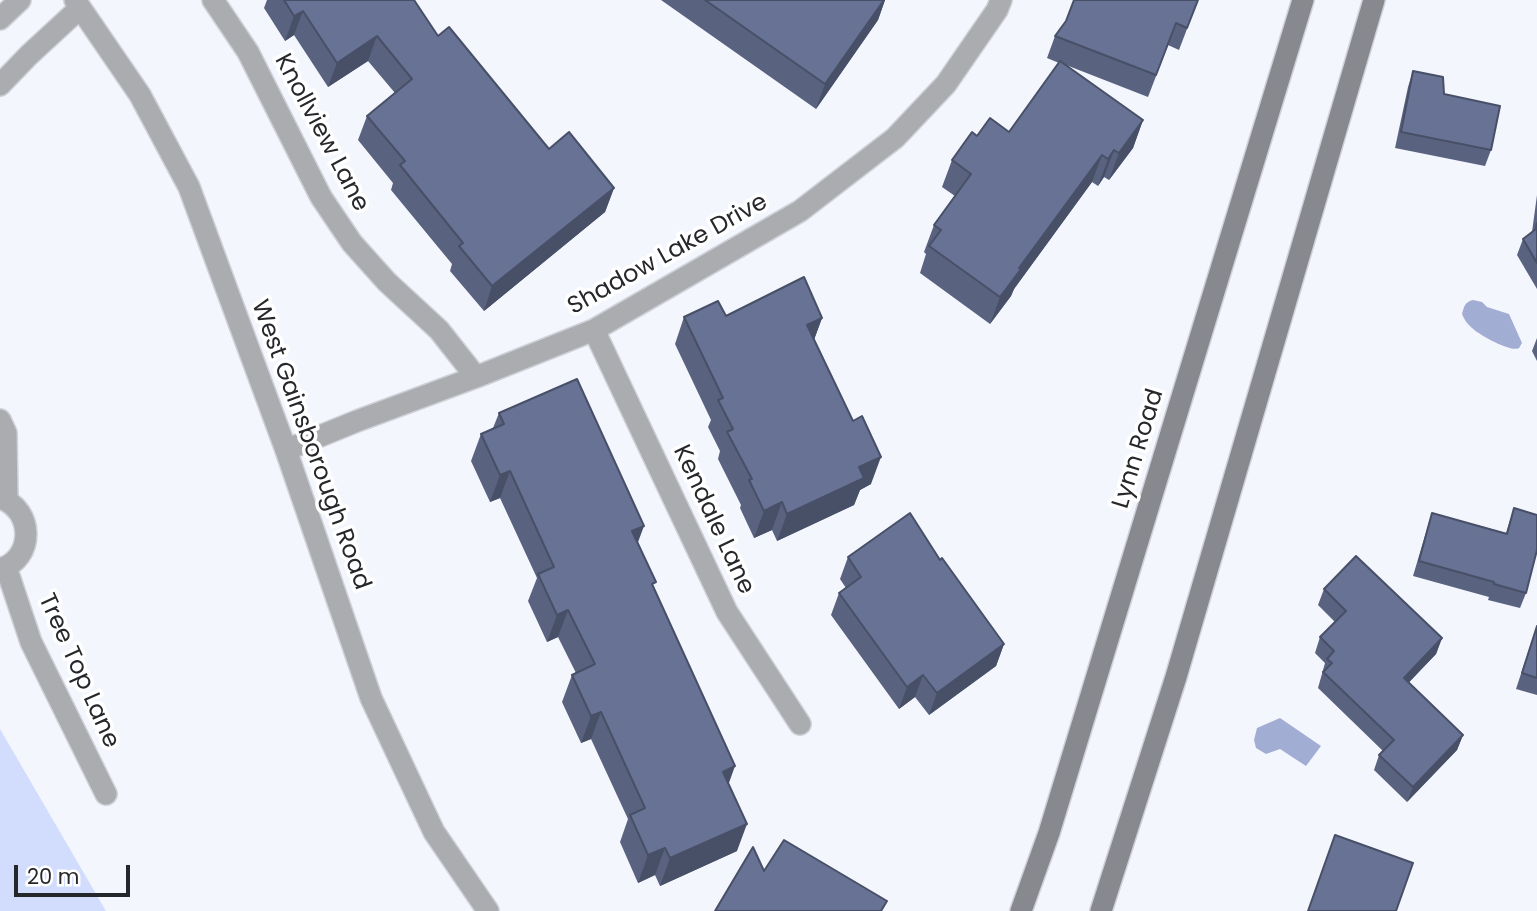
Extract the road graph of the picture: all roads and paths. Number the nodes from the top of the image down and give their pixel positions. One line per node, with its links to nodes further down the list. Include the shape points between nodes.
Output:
1 (20, 0): 7 (street)
2 (213, 0): 10 (street, Knollview Lane, via 248,52 321,197 352,243 439,330)
3 (1303, 0): 18 (main road, Lynn Road, via 1049,833)
4 (1374, 0): 19 (main road, via 1177,677)
5 (994, 3): 9 (street, Shadow Lake Drive, via 946,84 895,138 800,211)
6 (77, 4): 8 (street); 12 (street, West Gainsborough Road, via 140,95 188,187)
7 (0, 19)
8 (0, 85)
9 (594, 330): 10 (street, Shadow Lake Drive); 15 (street, Kendale Lane, via 727,612)
10 (476, 377): 12 (street, Shadow Lake Drive)
11 (0, 420): 13 (street, Tree Top Lane, via 6,433)
12 (286, 450): 17 (street, West Gainsborough Road, via 371,698 434,832)
13 (3, 499): 14 (street, Tree Top Lane, via 23,517 26,540 15,561)
14 (3, 568): 16 (street, Tree Top Lane, via 31,642)
15 (800, 724)
16 (106, 794)
17 (488, 911)
18 (1021, 911)
19 (1101, 911)

